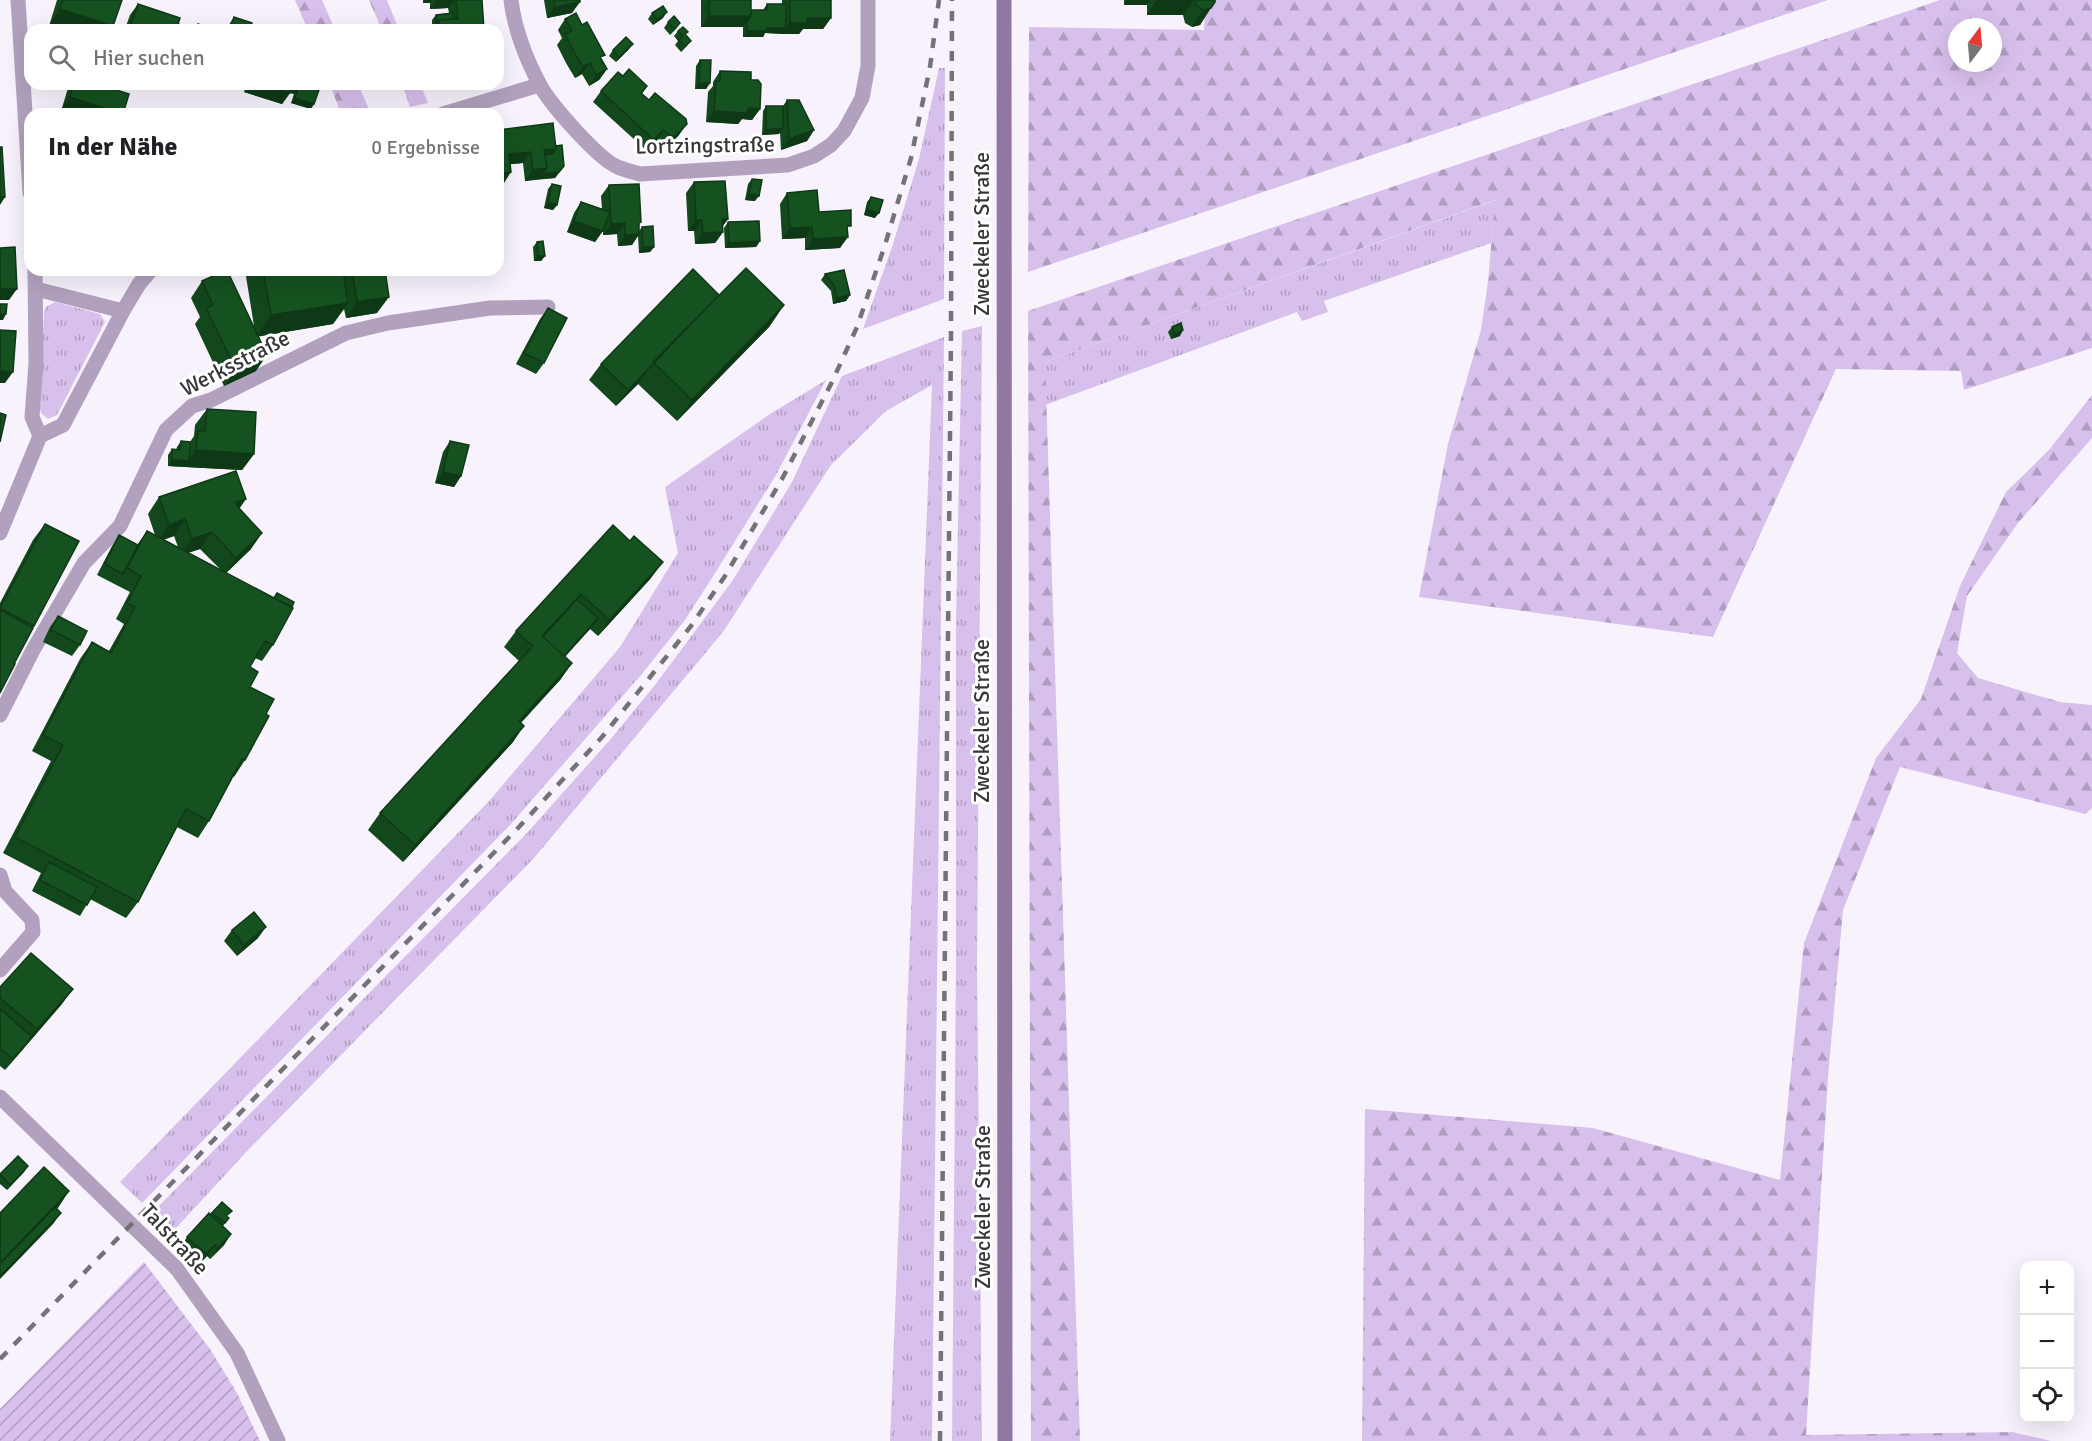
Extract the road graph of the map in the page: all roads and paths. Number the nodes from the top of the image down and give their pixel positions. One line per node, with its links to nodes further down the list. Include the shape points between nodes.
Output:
1 (18, 0): 6 (street)
2 (511, 0): 5 (street, Lortzingstraße, via 513,19)
3 (868, 0): 5 (street, Lortzingstraße, via 867,66 862,98 844,131 831,145 788,165 640,174 616,167 582,137)
4 (1004, 0): 21 (street, Zweckeler Straße)
5 (539, 85): 7 (street)
6 (25, 108)
7 (463, 108)
8 (35, 276): 10 (street)
9 (146, 276): 12 (street)
10 (36, 289): 12 (street); 13 (street, via 32,417)
11 (548, 307): 15 (street, Werksstraße, via 490,308 346,333 192,406 166,430 120,526 84,563)
12 (123, 311): 13 (street, via 63,425)
13 (40, 436): 14 (street)
14 (0, 533)
15 (0, 715)
16 (0, 875): 17 (street)
17 (2, 893): 18 (street, via 32,920 33,932)
18 (0, 970)
19 (0, 1097): 20 (street, Talstraße, via 177,1269 237,1353)
20 (278, 1441)
21 (1005, 1441)

